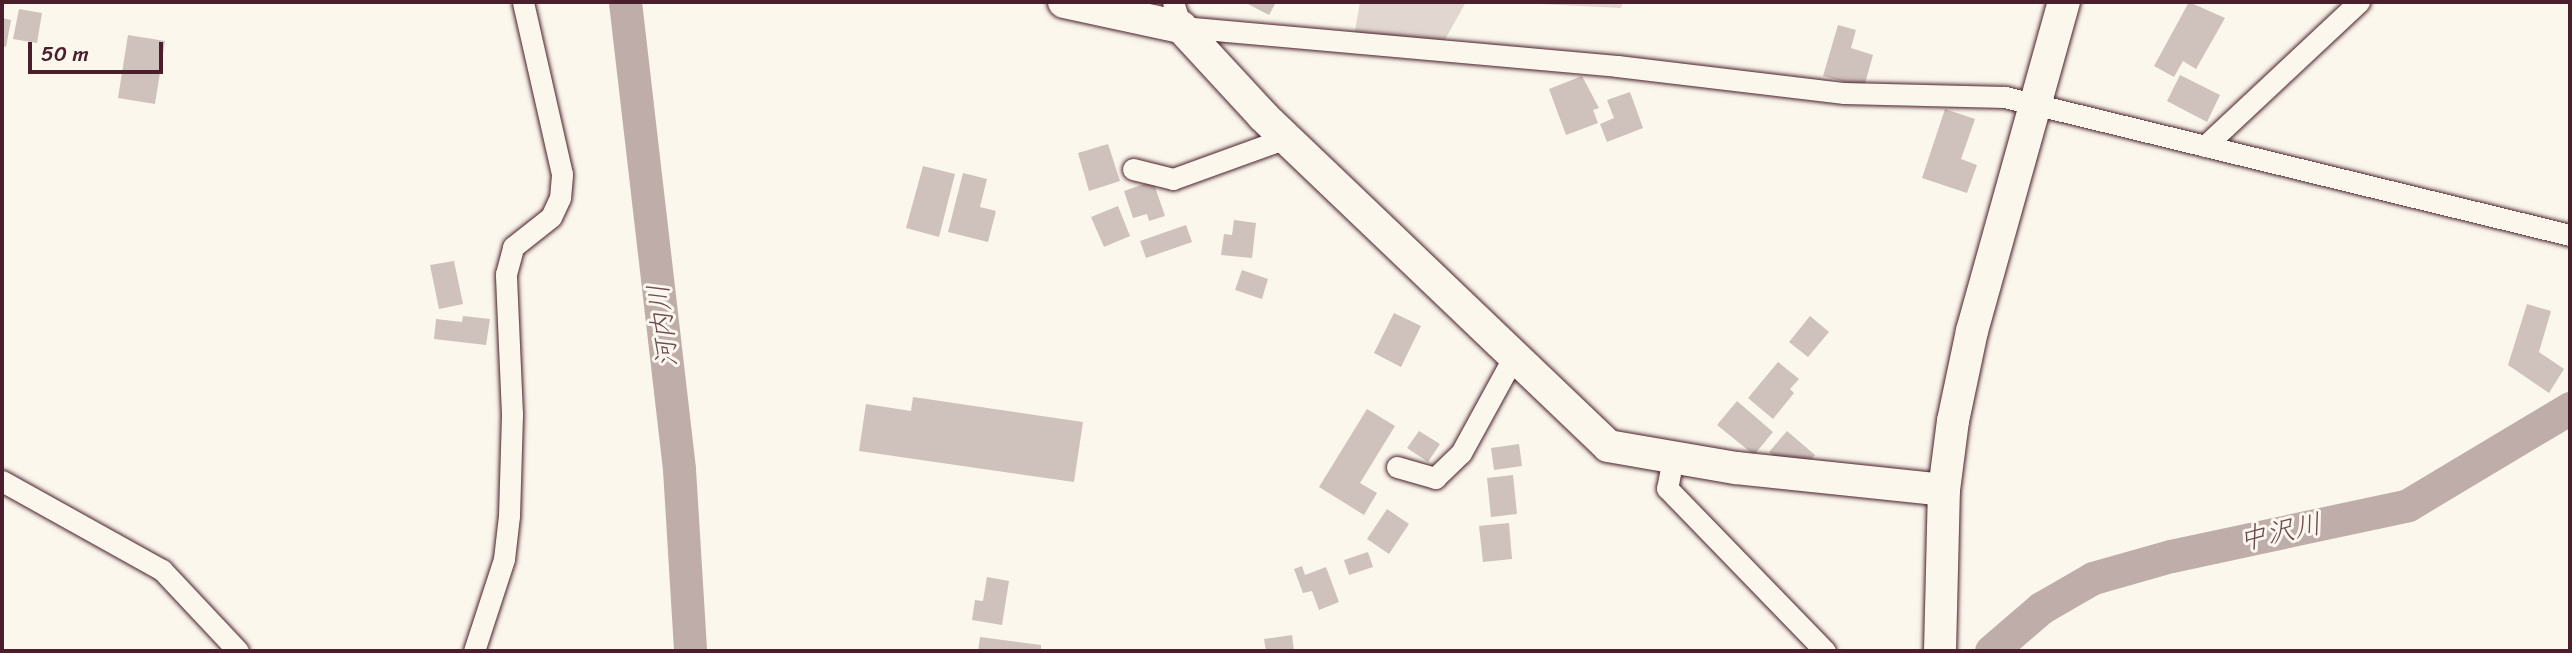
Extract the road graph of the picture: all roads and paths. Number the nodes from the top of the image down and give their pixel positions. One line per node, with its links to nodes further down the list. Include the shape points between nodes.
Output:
1 (523, 2): 18 (street, via 562,174 560,198 551,217 513,247 506,274 512,414 509,516 504,559)
2 (1064, 2): 5 (street)
3 (2064, 2): 6 (street)
4 (2359, 2): 8 (street)
5 (1177, 14): 6 (street, via 1844,93); 7 (street)
6 (2034, 102): 8 (street); 15 (street, via 1972,331)
7 (1286, 138): 9 (street, via 1173,179); 11 (street)
8 (2205, 146): 10 (street)
9 (1133, 169)
10 (2570, 234)
11 (1514, 356): 12 (street, via 1608,446); 13 (street, via 1461,453 1435,478)
12 (1673, 458): 15 (street); 19 (street, via 1667,488)
13 (1397, 467)
14 (2, 481): 17 (street, via 162,570)
15 (1944, 491): 16 (street)
16 (1937, 648)
17 (238, 651)
18 (474, 651)
19 (1825, 651)

